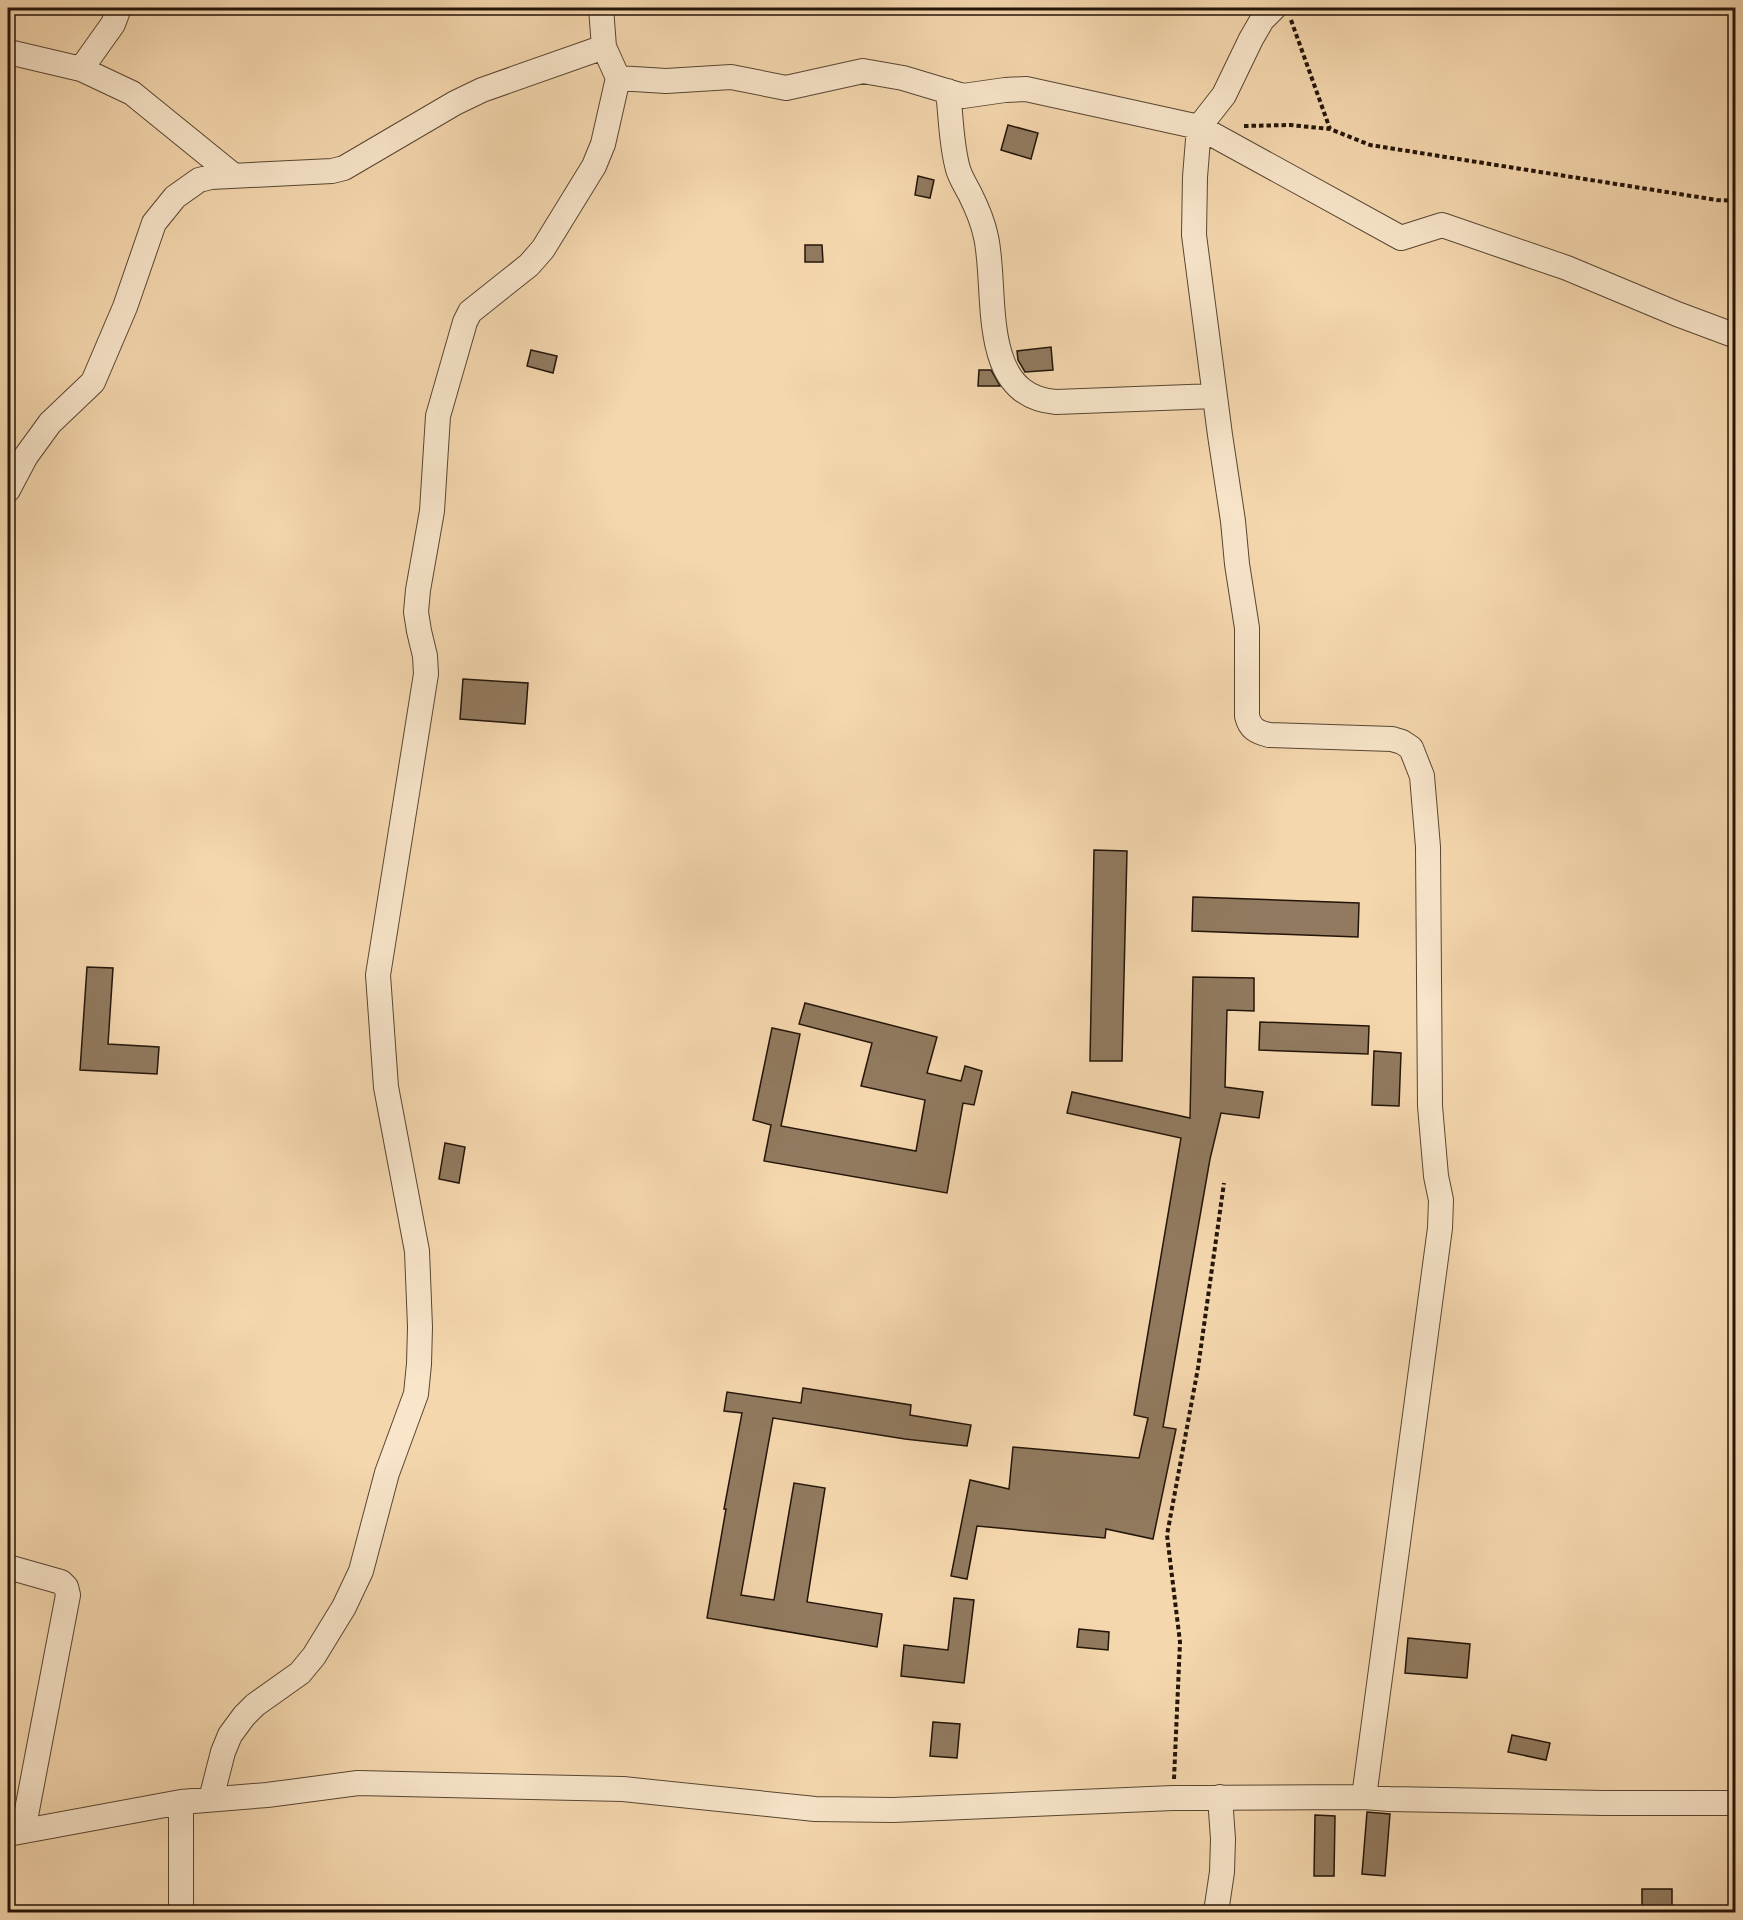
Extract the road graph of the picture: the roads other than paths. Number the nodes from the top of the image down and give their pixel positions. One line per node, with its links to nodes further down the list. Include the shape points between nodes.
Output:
1 (119, 8): 6 (street, via 113,24)
2 (601, 8): 4 (street)
3 (1282, 12): 9 (street, via 1262,20 1224,95)
4 (604, 47): 7 (street); 10 (street, via 454,103 344,168)
5 (8, 54): 6 (street)
6 (81, 69): 10 (street, via 132,93)
7 (618, 78): 8 (street, via 666,81 731,77 786,88 862,71); 17 (street, via 594,166 543,249 470,312 438,416 432,511 418,590 417,612 426,674 378,975 386,1087 417,1251 420,1364 416,1394 387,1473 361,1571 344,1606 300,1673 255,1705 230,1735)
8 (948, 91): 9 (street, via 970,96 1026,89); 12 (street, via 958,170 980,214 987,239 998,353 1016,385 1043,401 1056,402)
9 (1198, 127): 11 (street, via 1401,238 1442,225 1567,268); 12 (street, via 1194,236)
10 (233, 175): 13 (street, via 199,180 175,197 154,223 93,382 50,423)
11 (1736, 336)
12 (1215, 396): 16 (street, via 1247,628 1250,726 1269,735 1392,739 1411,748 1422,777 1428,847 1431,1118 1441,1200 1440,1228)
13 (8, 490)
14 (8, 1567): 20 (street, via 61,1582 68,1595)
15 (1220, 1797): 16 (street); 17 (street, via 893,1810 815,1809 623,1789 358,1783); 22 (street, via 1222,1872)
16 (1364, 1797): 19 (street)
17 (211, 1799): 18 (street)
18 (181, 1802): 20 (street); 21 (street)
19 (1736, 1803)
20 (15, 1832)
21 (181, 1912)
22 (1216, 1912)

